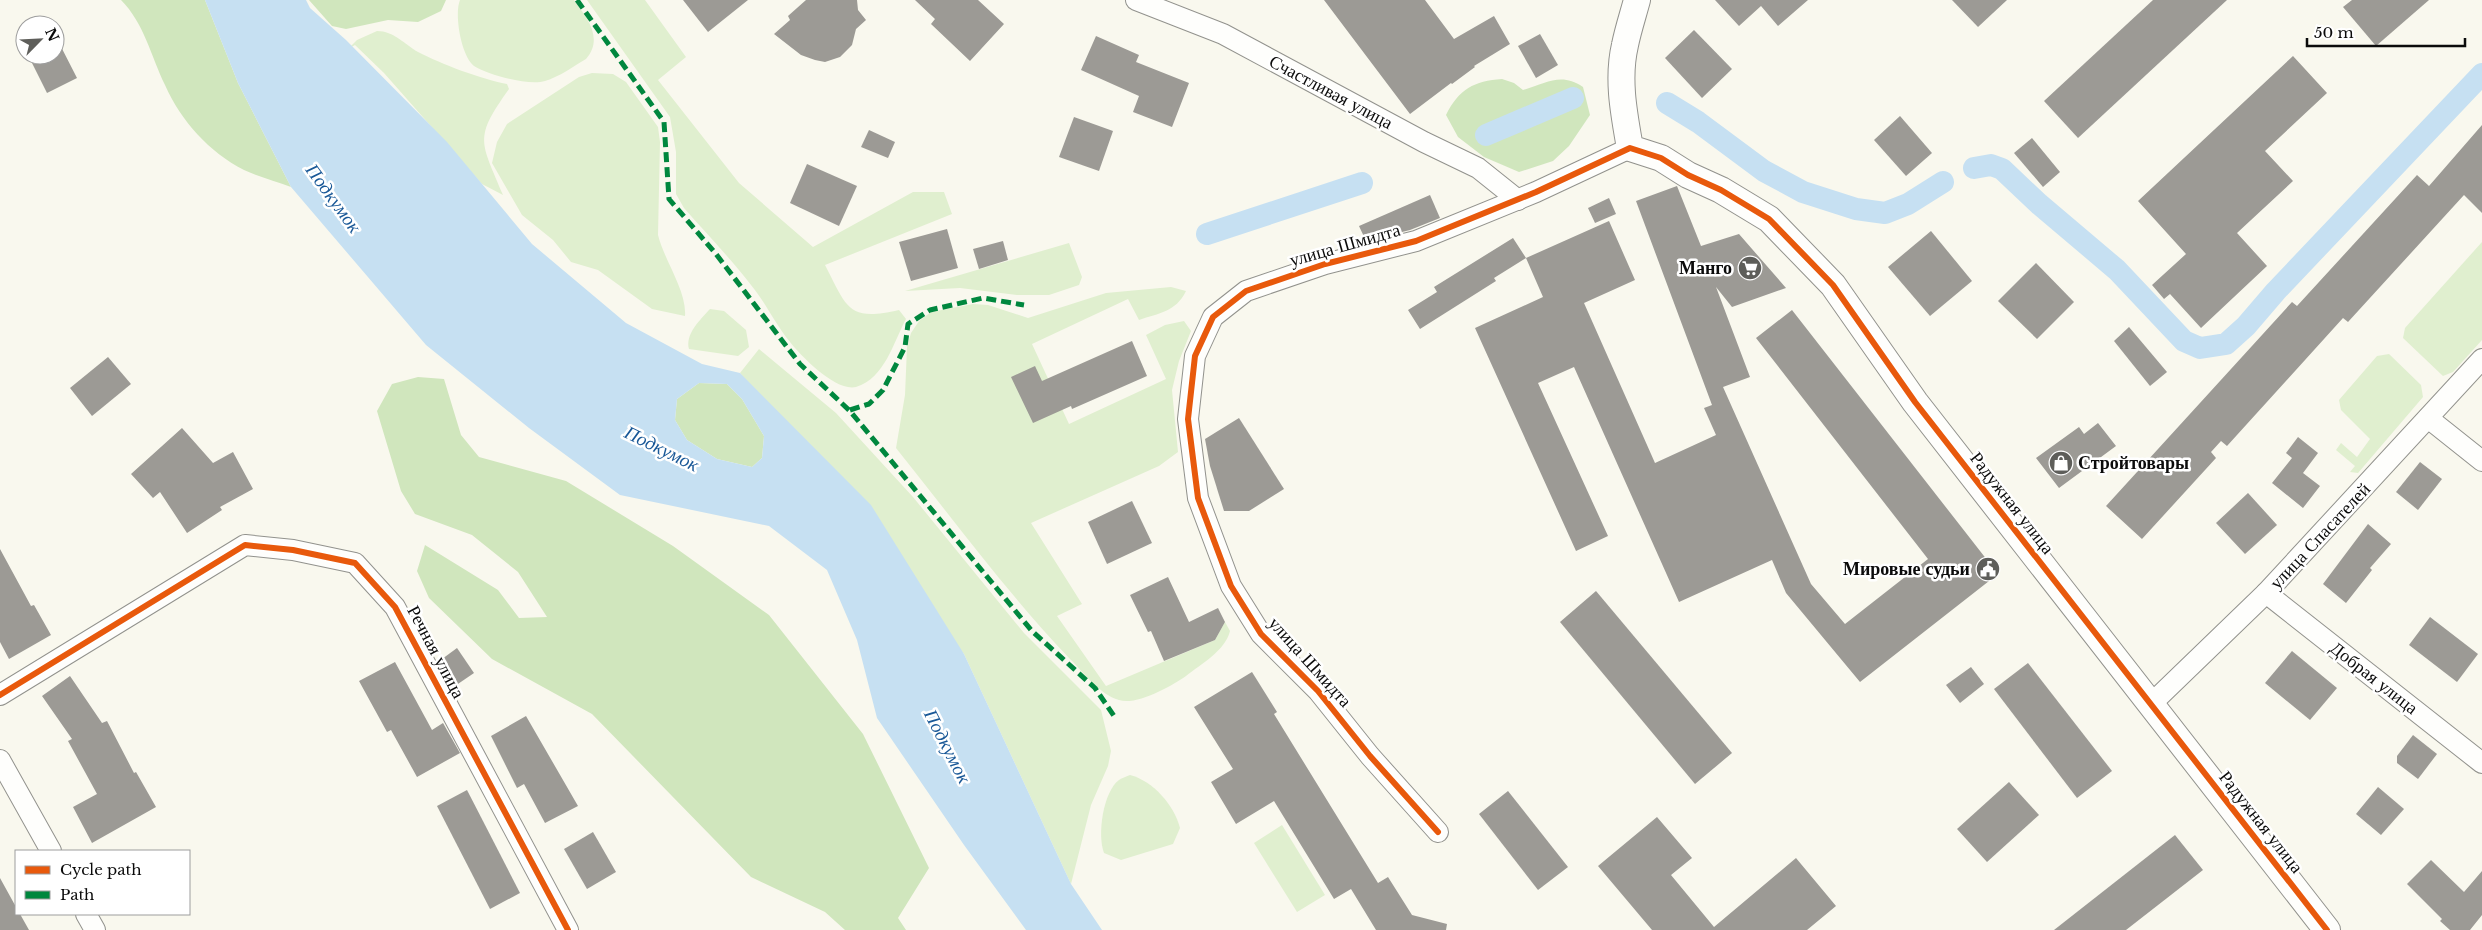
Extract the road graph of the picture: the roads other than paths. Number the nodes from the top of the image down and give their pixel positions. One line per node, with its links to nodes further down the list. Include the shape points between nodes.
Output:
1 (1136, 0): 4 (street, Счастливая улица, via 1223,34 1478,168)
2 (1637, 0): 3 (street, via 1624,46 1622,73 1623,107)
3 (1630, 148): 4 (street, улица Шмидта); 10 (street, Радужная улица, via 1661,158 1747,205 1769,219 1809,258 1833,285 1915,402)
4 (1518, 200): 13 (street, улица Шмидта, via 1416,241 1325,264 1246,291 1213,317 1195,356 1188,418 1198,498 1231,586 1261,634 1318,691 1370,756)
5 (2482, 359): 6 (street, улица Спасателей)
6 (2428, 418): 7 (street); 8 (street, улица Спасателей)
7 (2482, 460)
8 (2266, 593): 10 (street, улица Спасателей); 12 (street, Добрая улица)
9 (0, 695): 17 (street, Речная улица, via 245,546 293,550 355,563 395,607)
10 (2150, 705): 18 (street, Радужная улица)
11 (0, 760): 14 (street)
12 (2482, 763)
13 (1438, 832)
14 (50, 850)
15 (87, 915): 16 (street)
16 (95, 930)
17 (568, 930)
18 (2327, 930)

